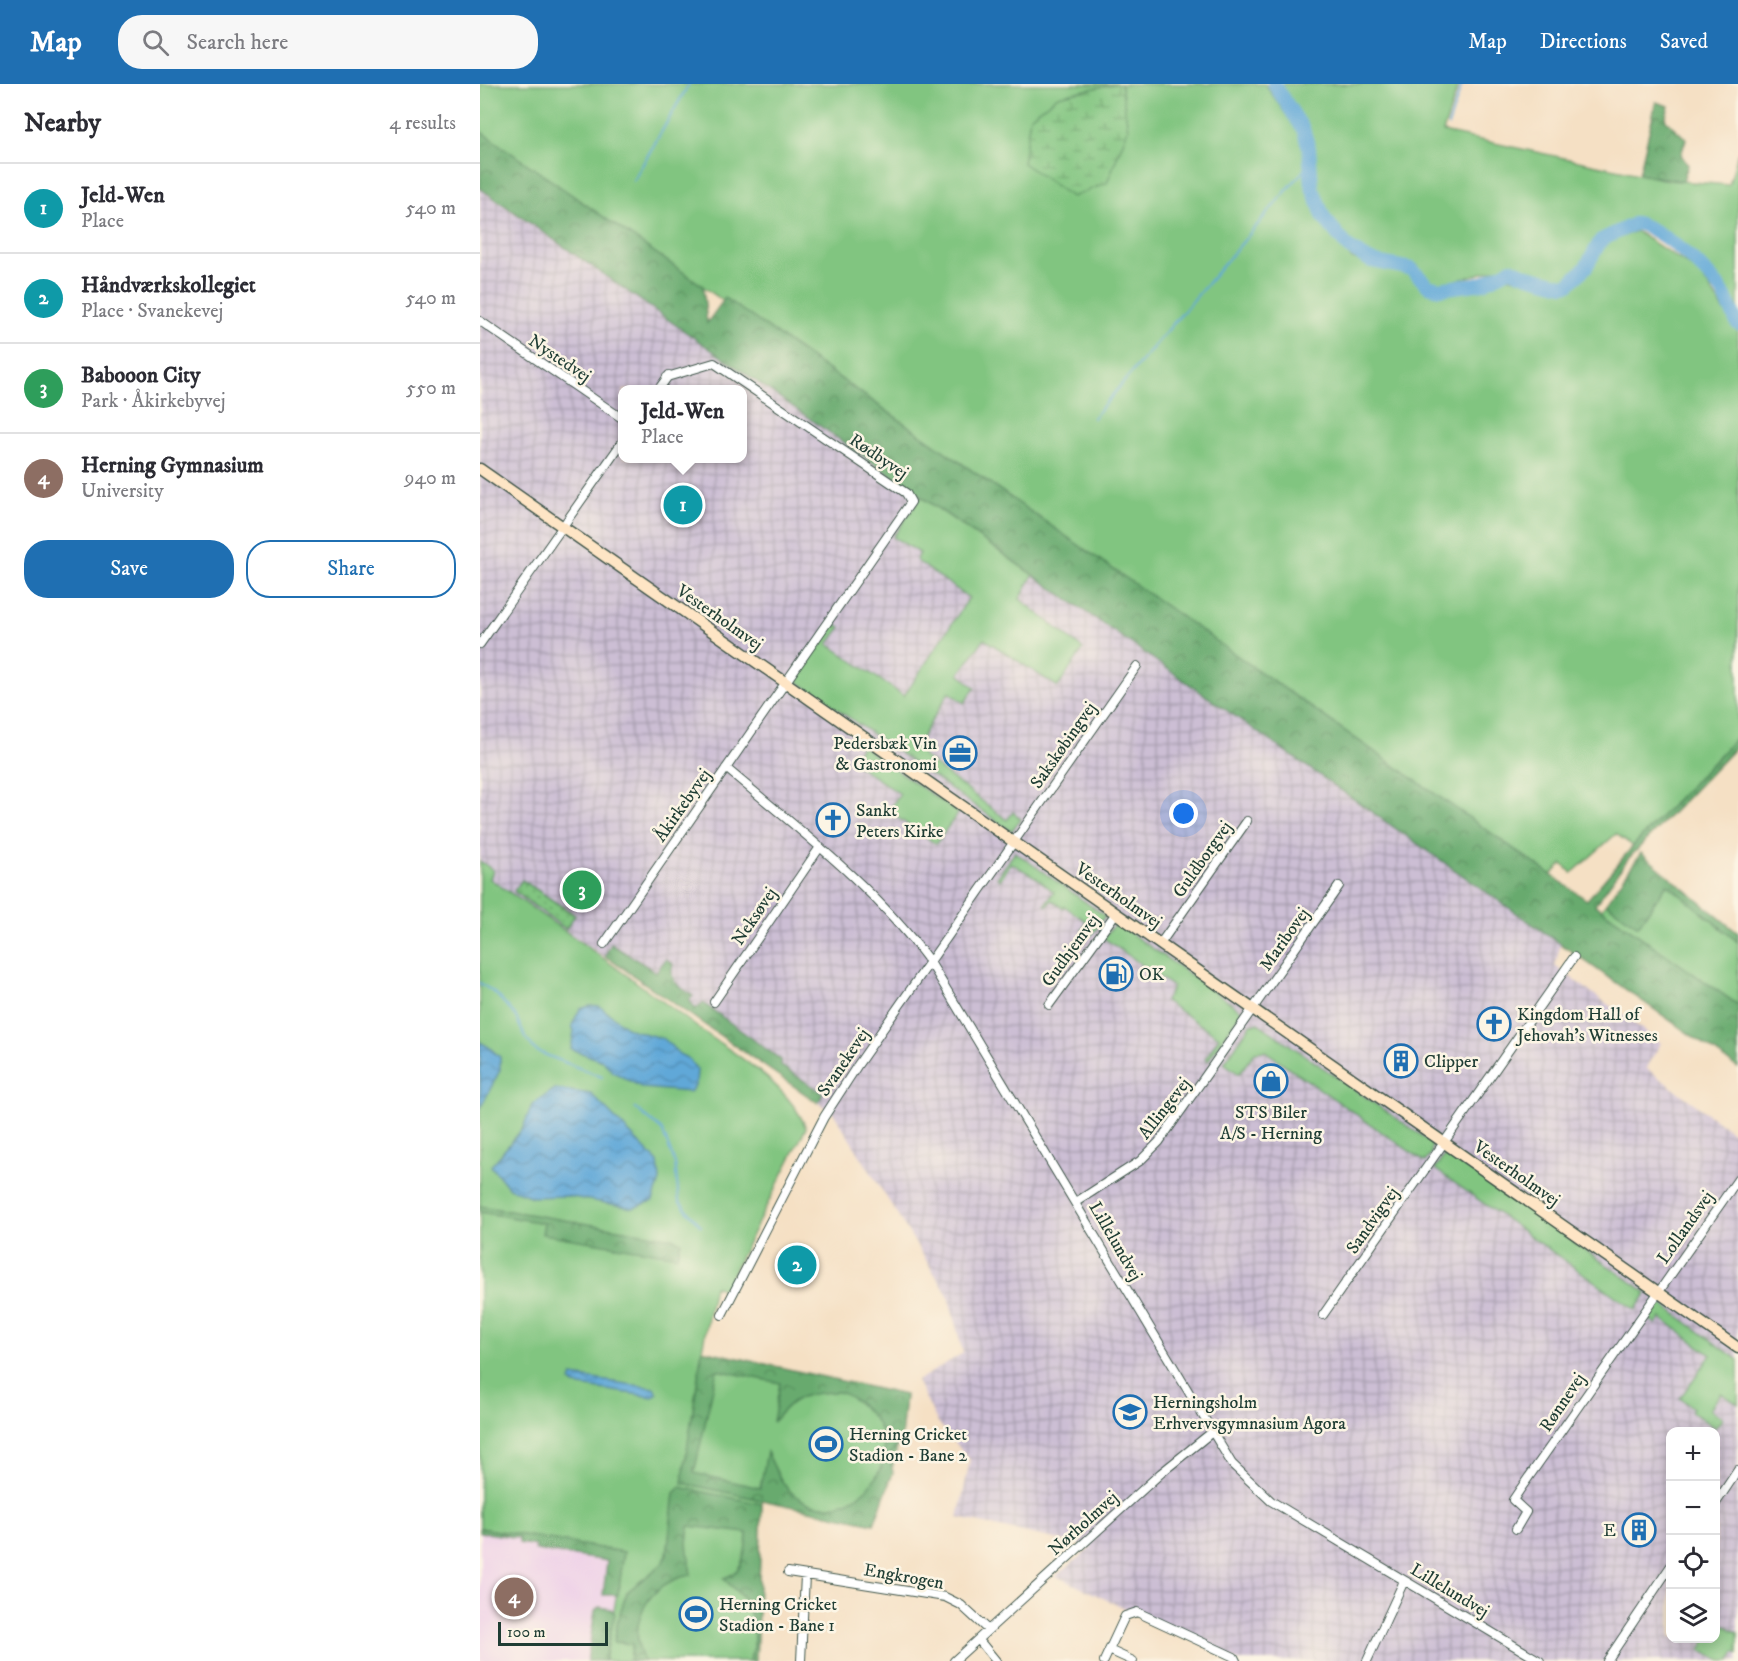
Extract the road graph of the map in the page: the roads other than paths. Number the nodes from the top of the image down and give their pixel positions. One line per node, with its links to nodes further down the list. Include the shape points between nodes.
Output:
1 (480, 321): 5 (street, Nystedvej)
2 (661, 385): 3 (street, Rødbyvej, via 669,374 714,363)
3 (746, 385)
4 (747, 385): 11 (street, Rødbyvej, via 906,493 910,502)
5 (618, 416)
6 (618, 448): 8 (street)
7 (480, 469): 8 (street, Vesterholmvej)
8 (563, 527): 9 (street); 11 (street, Vesterholmvej)
9 (480, 644)
10 (1137, 666): 14 (street, Sakskøbingvej)
11 (786, 683): 12 (street, Åkirkebyvej); 14 (street, Vesterholmvej)
12 (726, 768): 15 (street, Lillelundvej); 18 (street, Åkirkebyvej)
13 (1247, 821): 19 (street, Guldborgvej)
14 (1014, 842): 17 (street, Vesterholmvej); 21 (street, Svanekevej)
15 (820, 847): 21 (street, Lillelundvej, via 875,895); 22 (street, Neksøvej)
16 (1339, 886): 24 (street, Maribovej)
17 (1116, 913): 19 (street, Vesterholmvej); 23 (street, Gudhjemvej)
18 (604, 944)
19 (1160, 944): 24 (street, Vesterholmvej)
20 (1575, 957): 25 (street, Sandvigvej)
21 (930, 962): 27 (street, Lillelundvej); 29 (street, Svanekevej, via 824,1117)
22 (714, 1002)
23 (1049, 1005)
24 (1254, 1009): 25 (street, Vesterholmvej); 27 (street, Allingevej, via 1159,1142 1140,1161)
25 (1444, 1143): 28 (street, Vesterholmvej); 30 (street, Sandvigvej)
26 (1738, 1179): 28 (street, Lollandsvej)
27 (1076, 1202): 32 (street, Lillelundvej)
28 (1658, 1292): 31 (street, Vesterholmvej); 35 (street, Rønnevej, via 1513,1500 1526,1512)
29 (722, 1315)
30 (1323, 1315)
31 (1738, 1348)
32 (1211, 1432): 39 (street, Lillelundvej, via 1232,1464 1271,1501); 40 (street, Nørholmvej)
33 (1738, 1470): 34 (street)
34 (1720, 1497)
35 (1516, 1529)
36 (788, 1572): 38 (street, Engkrogen)
37 (1666, 1574): 51 (street)
38 (805, 1575): 40 (street, Engkrogen, via 945,1597 961,1605); 44 (street)
39 (1404, 1581): 49 (street); 50 (street, Lillelundvej)
40 (988, 1630): 41 (street, Nørholmvej)
41 (978, 1639): 45 (street, Nørholmvej); 46 (street)
42 (1109, 1650): 43 (street, via 1125,1616 1137,1612); 47 (street); 48 (street)
43 (1235, 1659)
44 (801, 1661)
45 (954, 1661)
46 (996, 1661)
47 (1104, 1661)
48 (1133, 1661)
49 (1367, 1661)
50 (1540, 1661)
51 (1607, 1661)

